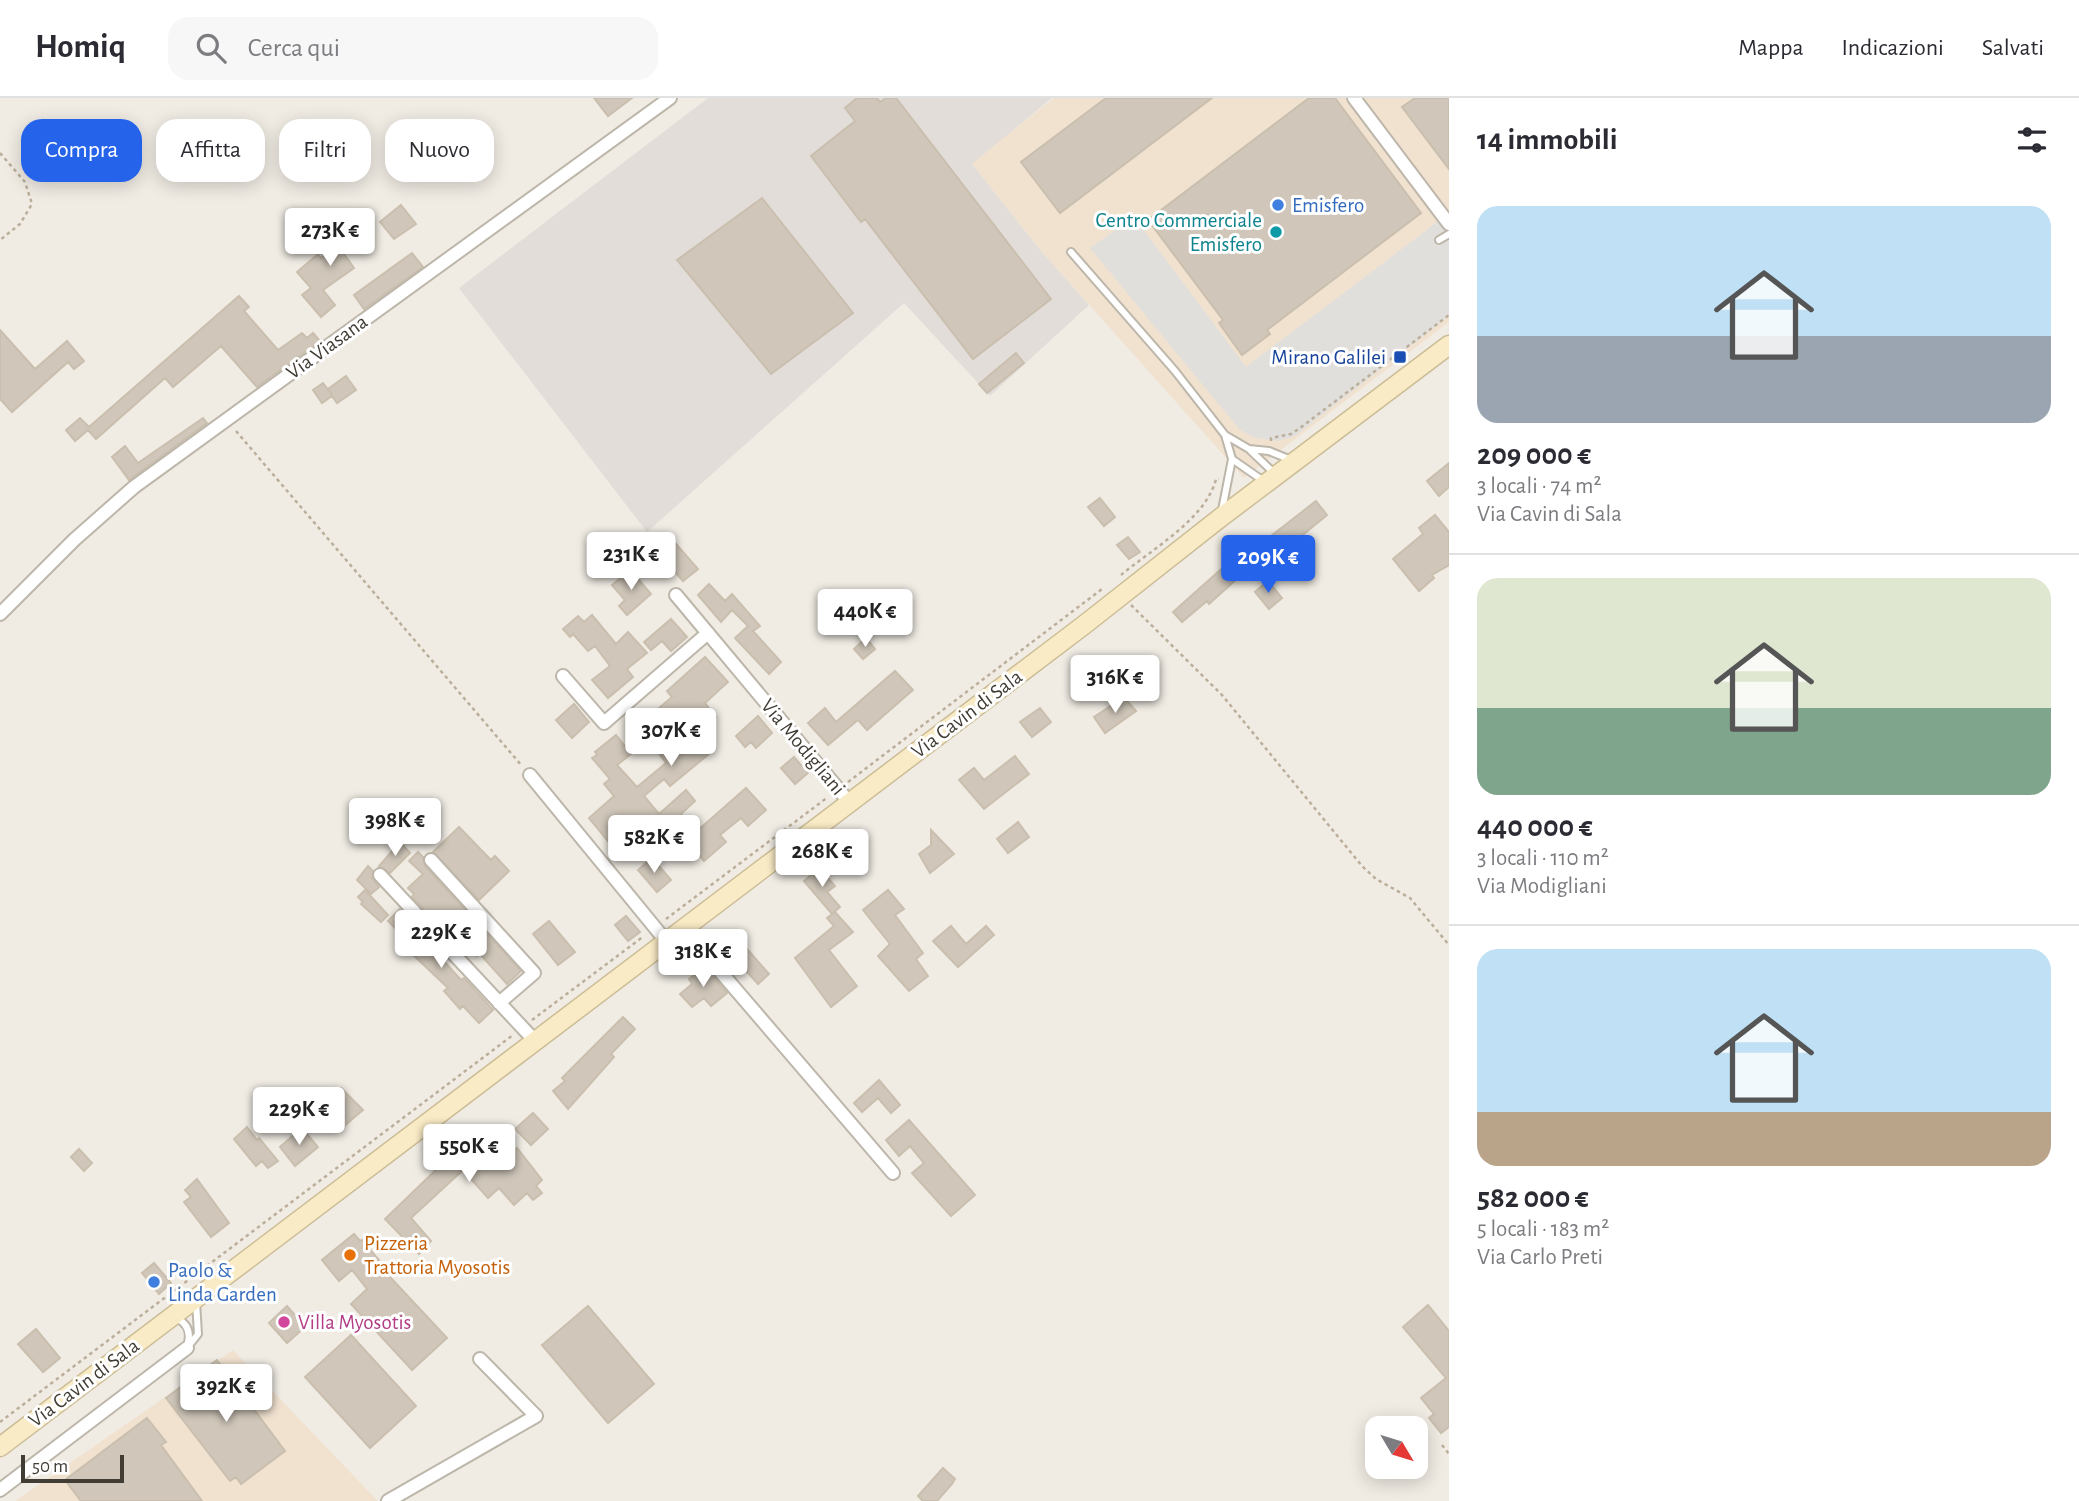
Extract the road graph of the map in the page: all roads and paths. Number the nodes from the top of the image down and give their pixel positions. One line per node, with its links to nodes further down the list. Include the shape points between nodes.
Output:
1 (670, 98): 11 (street, Via Viasana)
2 (1354, 98): 4 (street)
3 (0, 153): 6 (path, via 25,182 32,204 20,223)
4 (1449, 224)
5 (1449, 234): 7 (lane)
6 (0, 240)
7 (1439, 240)
8 (1071, 252): 12 (lane)
9 (1449, 315): 14 (path, via 1300,428 1272,438)
10 (1449, 345): 16 (main road, Via Cavin di Sala)
11 (227, 420): 22 (street, Via Viasana, via 103,513); 25 (path)
12 (1225, 435): 13 (lane); 15 (lane)
13 (1250, 449): 14 (lane); 17 (lane)
14 (1269, 451): 16 (lane)
15 (1233, 459): 17 (lane); 18 (lane)
16 (1296, 462): 17 (main road, Via Cavin di Sala)
17 (1272, 479): 19 (main road, Via Cavin di Sala)
18 (1228, 482): 19 (lane); 20 (path, via 1216,479 1199,511)
19 (1220, 518): 20 (main road, Via Cavin di Sala)
20 (1117, 584): 26 (main road, Via Cavin di Sala); 26 (path); 31 (path, via 1138,614 1222,695 1362,866 1410,898)
21 (676, 595): 23 (street, Via Modigliani)
22 (0, 614)
23 (708, 633): 24 (street, via 604,723); 26 (street, Via Modigliani)
24 (563, 676)
25 (530, 775): 30 (street)
26 (844, 796): 29 (main road, Via Cavin di Sala); 30 (path)
27 (431, 860): 32 (street, via 534,973)
28 (380, 875): 32 (street)
29 (683, 928): 30 (main road, Via Cavin di Sala); 34 (street)
30 (660, 934): 33 (main road, Via Cavin di Sala); 33 (path)
31 (1449, 945)
32 (499, 1003): 33 (street)
33 (529, 1034): 35 (main road, Via Cavin di Sala); 39 (path)
34 (893, 1173)
35 (201, 1294): 36 (main road, Via Cavin di Sala); 37 (lane, via 195,1306 198,1334)
36 (168, 1319): 37 (lane, via 179,1319 187,1327); 41 (main road, Via Cavin di Sala)
37 (187, 1348): 43 (street, Via Cavin di Sala)
38 (480, 1359): 44 (street, via 536,1416)
39 (0, 1422)
40 (1442, 1445): 42 (path)
41 (0, 1447)
42 (1449, 1454)
43 (0, 1490)
44 (388, 1501)

